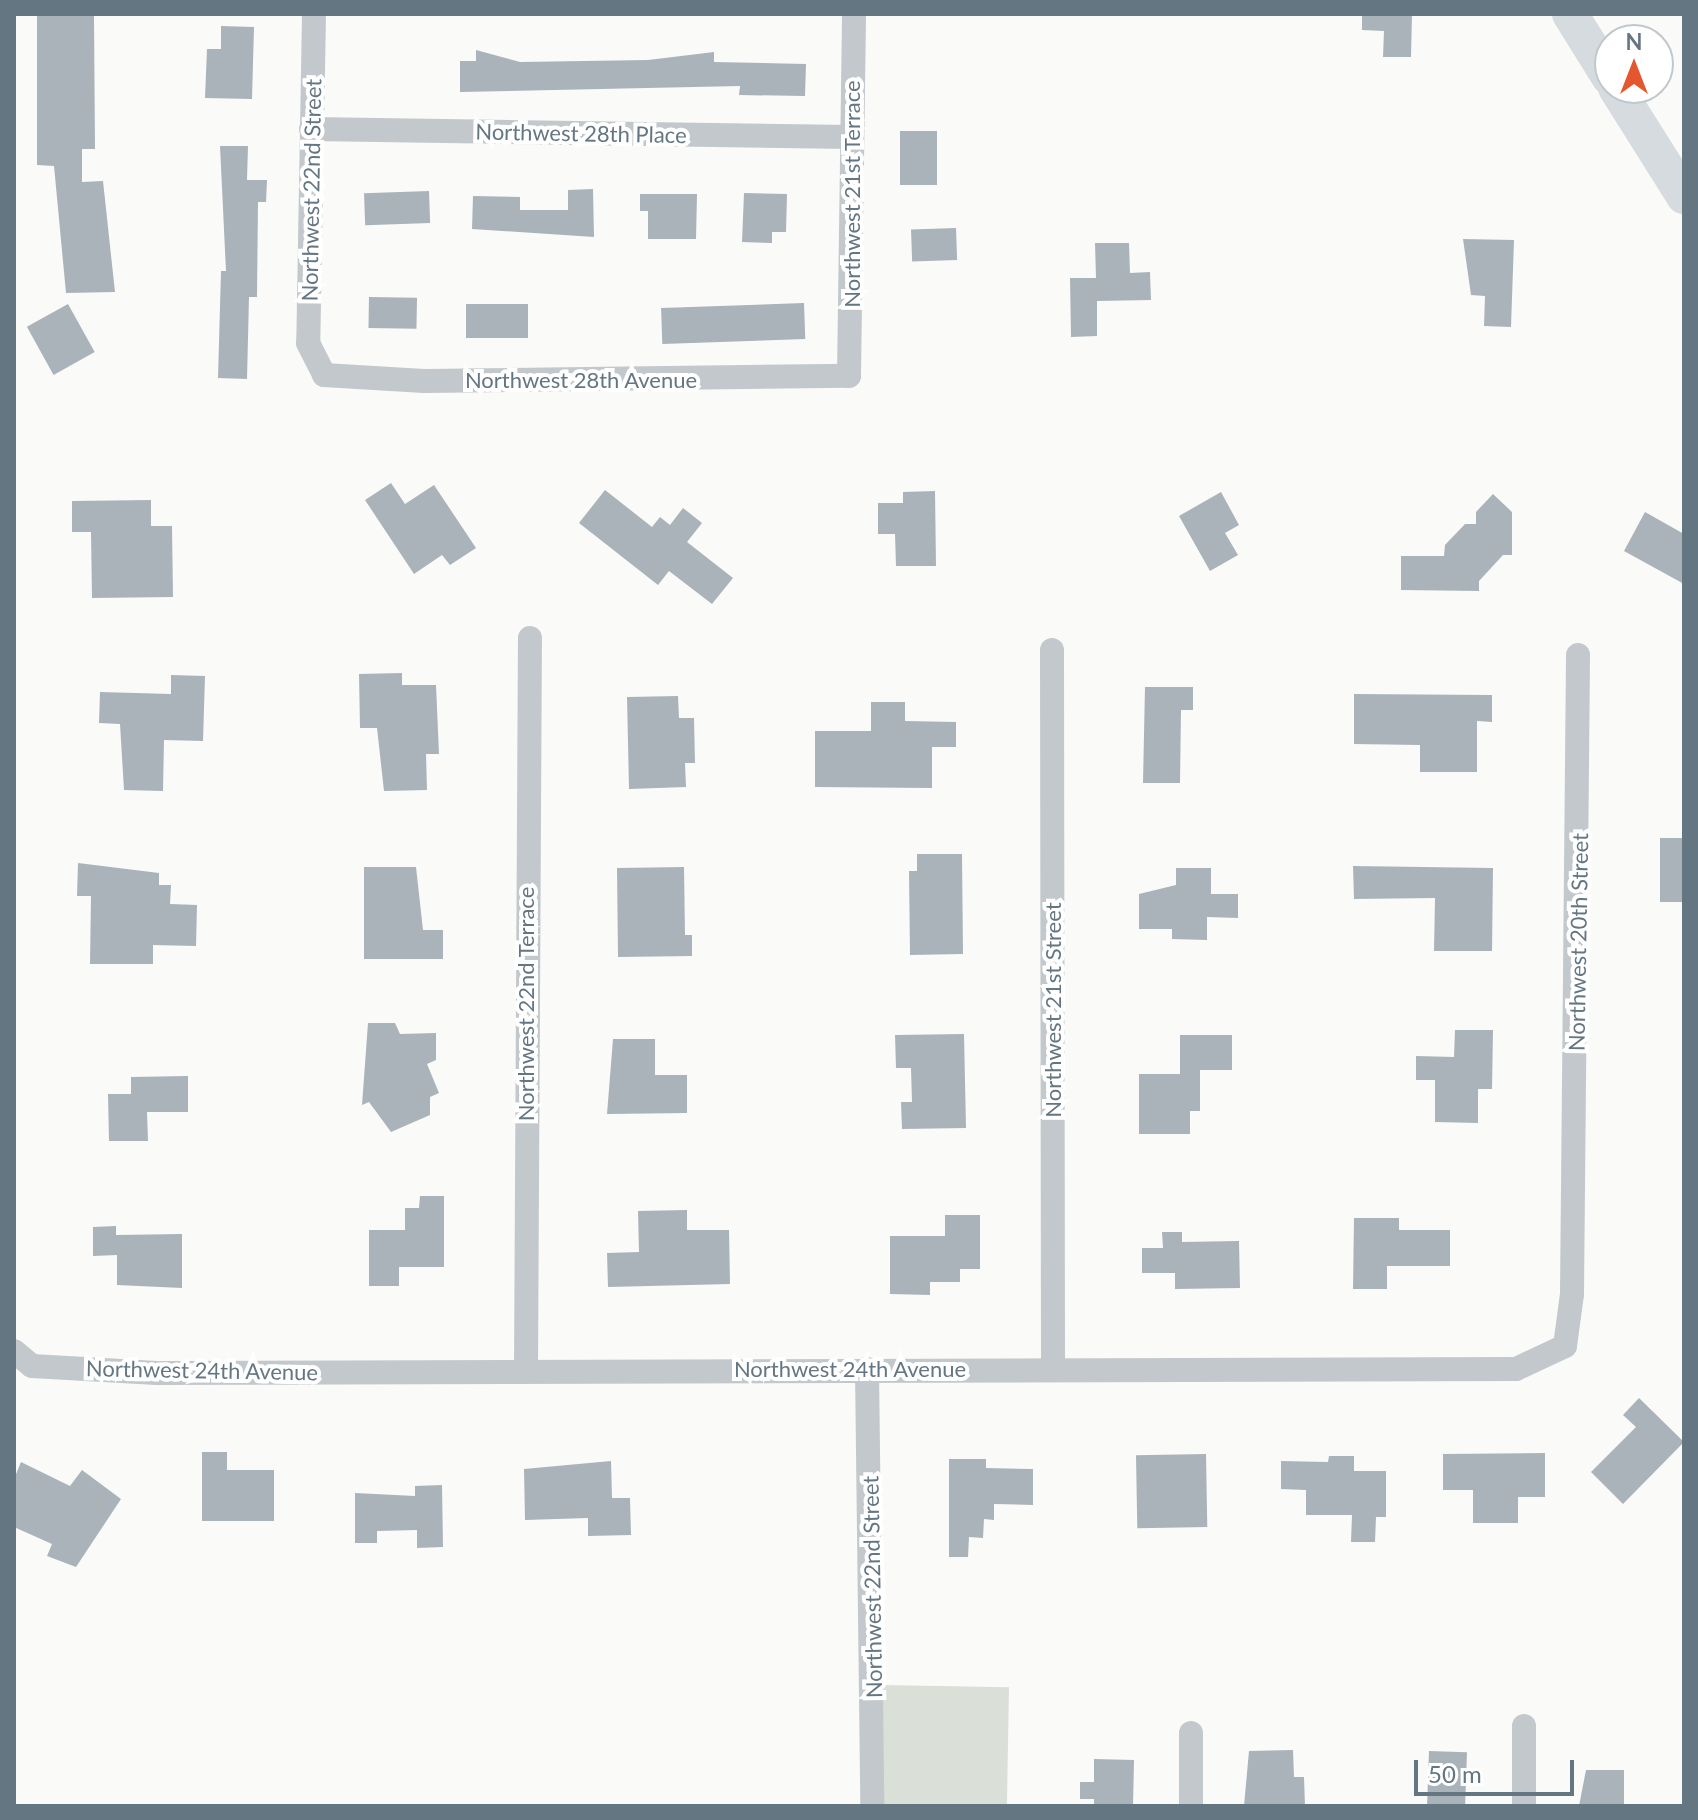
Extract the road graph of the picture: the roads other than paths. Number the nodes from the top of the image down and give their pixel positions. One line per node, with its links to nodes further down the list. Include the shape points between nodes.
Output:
1 (314, 14): 6 (street, Northwest 22nd Street)
2 (854, 14): 7 (street, Northwest 21st Terrace)
3 (1570, 14): 4 (street)
4 (1594, 52)
5 (1626, 104): 8 (street)
6 (311, 129): 7 (street, Northwest 28th Place); 9 (street, Northwest 22nd Street, via 308,343)
7 (852, 137): 10 (street, Northwest 21st Terrace)
8 (1684, 196)
9 (319, 364): 10 (street, Northwest 28th Avenue, via 324,375 424,381 791,379)
10 (849, 373)
11 (530, 638): 17 (street, Northwest 22nd Terrace)
12 (1052, 650): 18 (street, Northwest 21st Street)
13 (1578, 655): 14 (street, Northwest 20th Street)
14 (1574, 1229): 18 (street, Northwest 24th Avenue, via 1565,1346 1516,1369)
15 (15, 1352): 17 (street, Northwest 24th Avenue, via 32,1366 157,1373)
16 (867, 1369): 17 (street, Northwest 24th Avenue); 18 (street, Northwest 24th Avenue); 21 (street, Northwest 22nd Street)
17 (526, 1370)
18 (1053, 1370)
19 (1524, 1726): 23 (street)
20 (1191, 1733): 22 (street)
21 (872, 1806)
22 (1191, 1806)
23 (1524, 1806)

